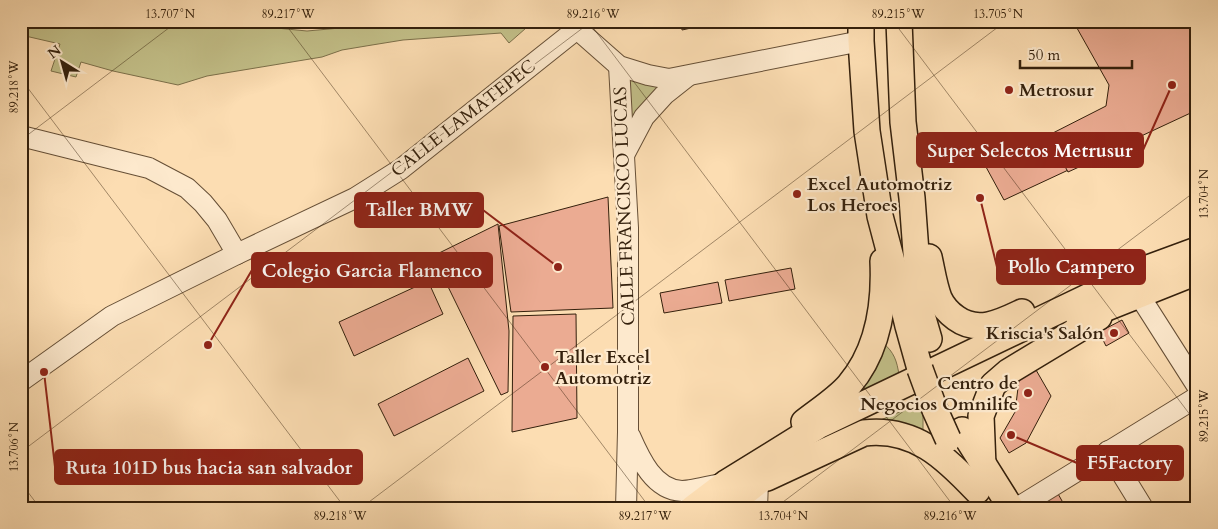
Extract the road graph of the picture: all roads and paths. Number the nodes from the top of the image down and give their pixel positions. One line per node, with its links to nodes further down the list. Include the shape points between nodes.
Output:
1 (899, 21): 8 (main road, via 903,122)
2 (578, 24): 4 (street, CALLE FRANCISCO LUCAS); 11 (street, CALLE LAMATEPEC, via 401,169 355,198)
3 (861, 31): 5 (street); 9 (main road, via 867,131)
4 (619, 66): 5 (street, via 658,78); 7 (street, CALLE FRANCISCO LUCAS)
5 (688, 76): 7 (street, via 644,117)
6 (21, 136): 11 (street, via 149,168 187,188 217,220)
7 (625, 153): 19 (street, CALLE FRANCISCO LUCAS)
8 (912, 198): 12 (main road, via 939,298 948,312 961,322 984,326 997,323 1111,272); 14 (main road)
9 (880, 216): 14 (main road); 24 (main road, via 882,307 873,342 860,369 848,386)
10 (1197, 250): 12 (main road)
11 (237, 254): 16 (street, CALLE LAMATEPEC, via 112,316)
12 (1148, 268): 24 (main road, via 818,426)
13 (1197, 272): 15 (main road)
14 (909, 290): 20 (main road, via 922,315 928,366 950,404)
15 (1128, 299): 17 (street); 22 (main road, via 1008,372 993,385 982,416); 23 (main road, via 1092,313 845,431)
16 (21, 380)
17 (1197, 386)
18 (1197, 397): 21 (street)
19 (628, 432): 24 (street, CALLE FRANCISCO LUCAS, via 642,463 665,485 682,491); 26 (street, CALLE FRANCISCO LUCAS)
20 (955, 435): 22 (main road); 25 (main road)
21 (1108, 451): 31 (street); 32 (street)
22 (983, 466): 30 (main road)
23 (758, 482): 25 (main road, via 864,433 881,431 899,434 940,455); 28 (main road); 29 (street)
24 (726, 483): 27 (main road)
25 (983, 499)
26 (626, 508)
27 (693, 508)
28 (725, 508)
29 (757, 508)
30 (1011, 508)
31 (1017, 508)
32 (1143, 508)

